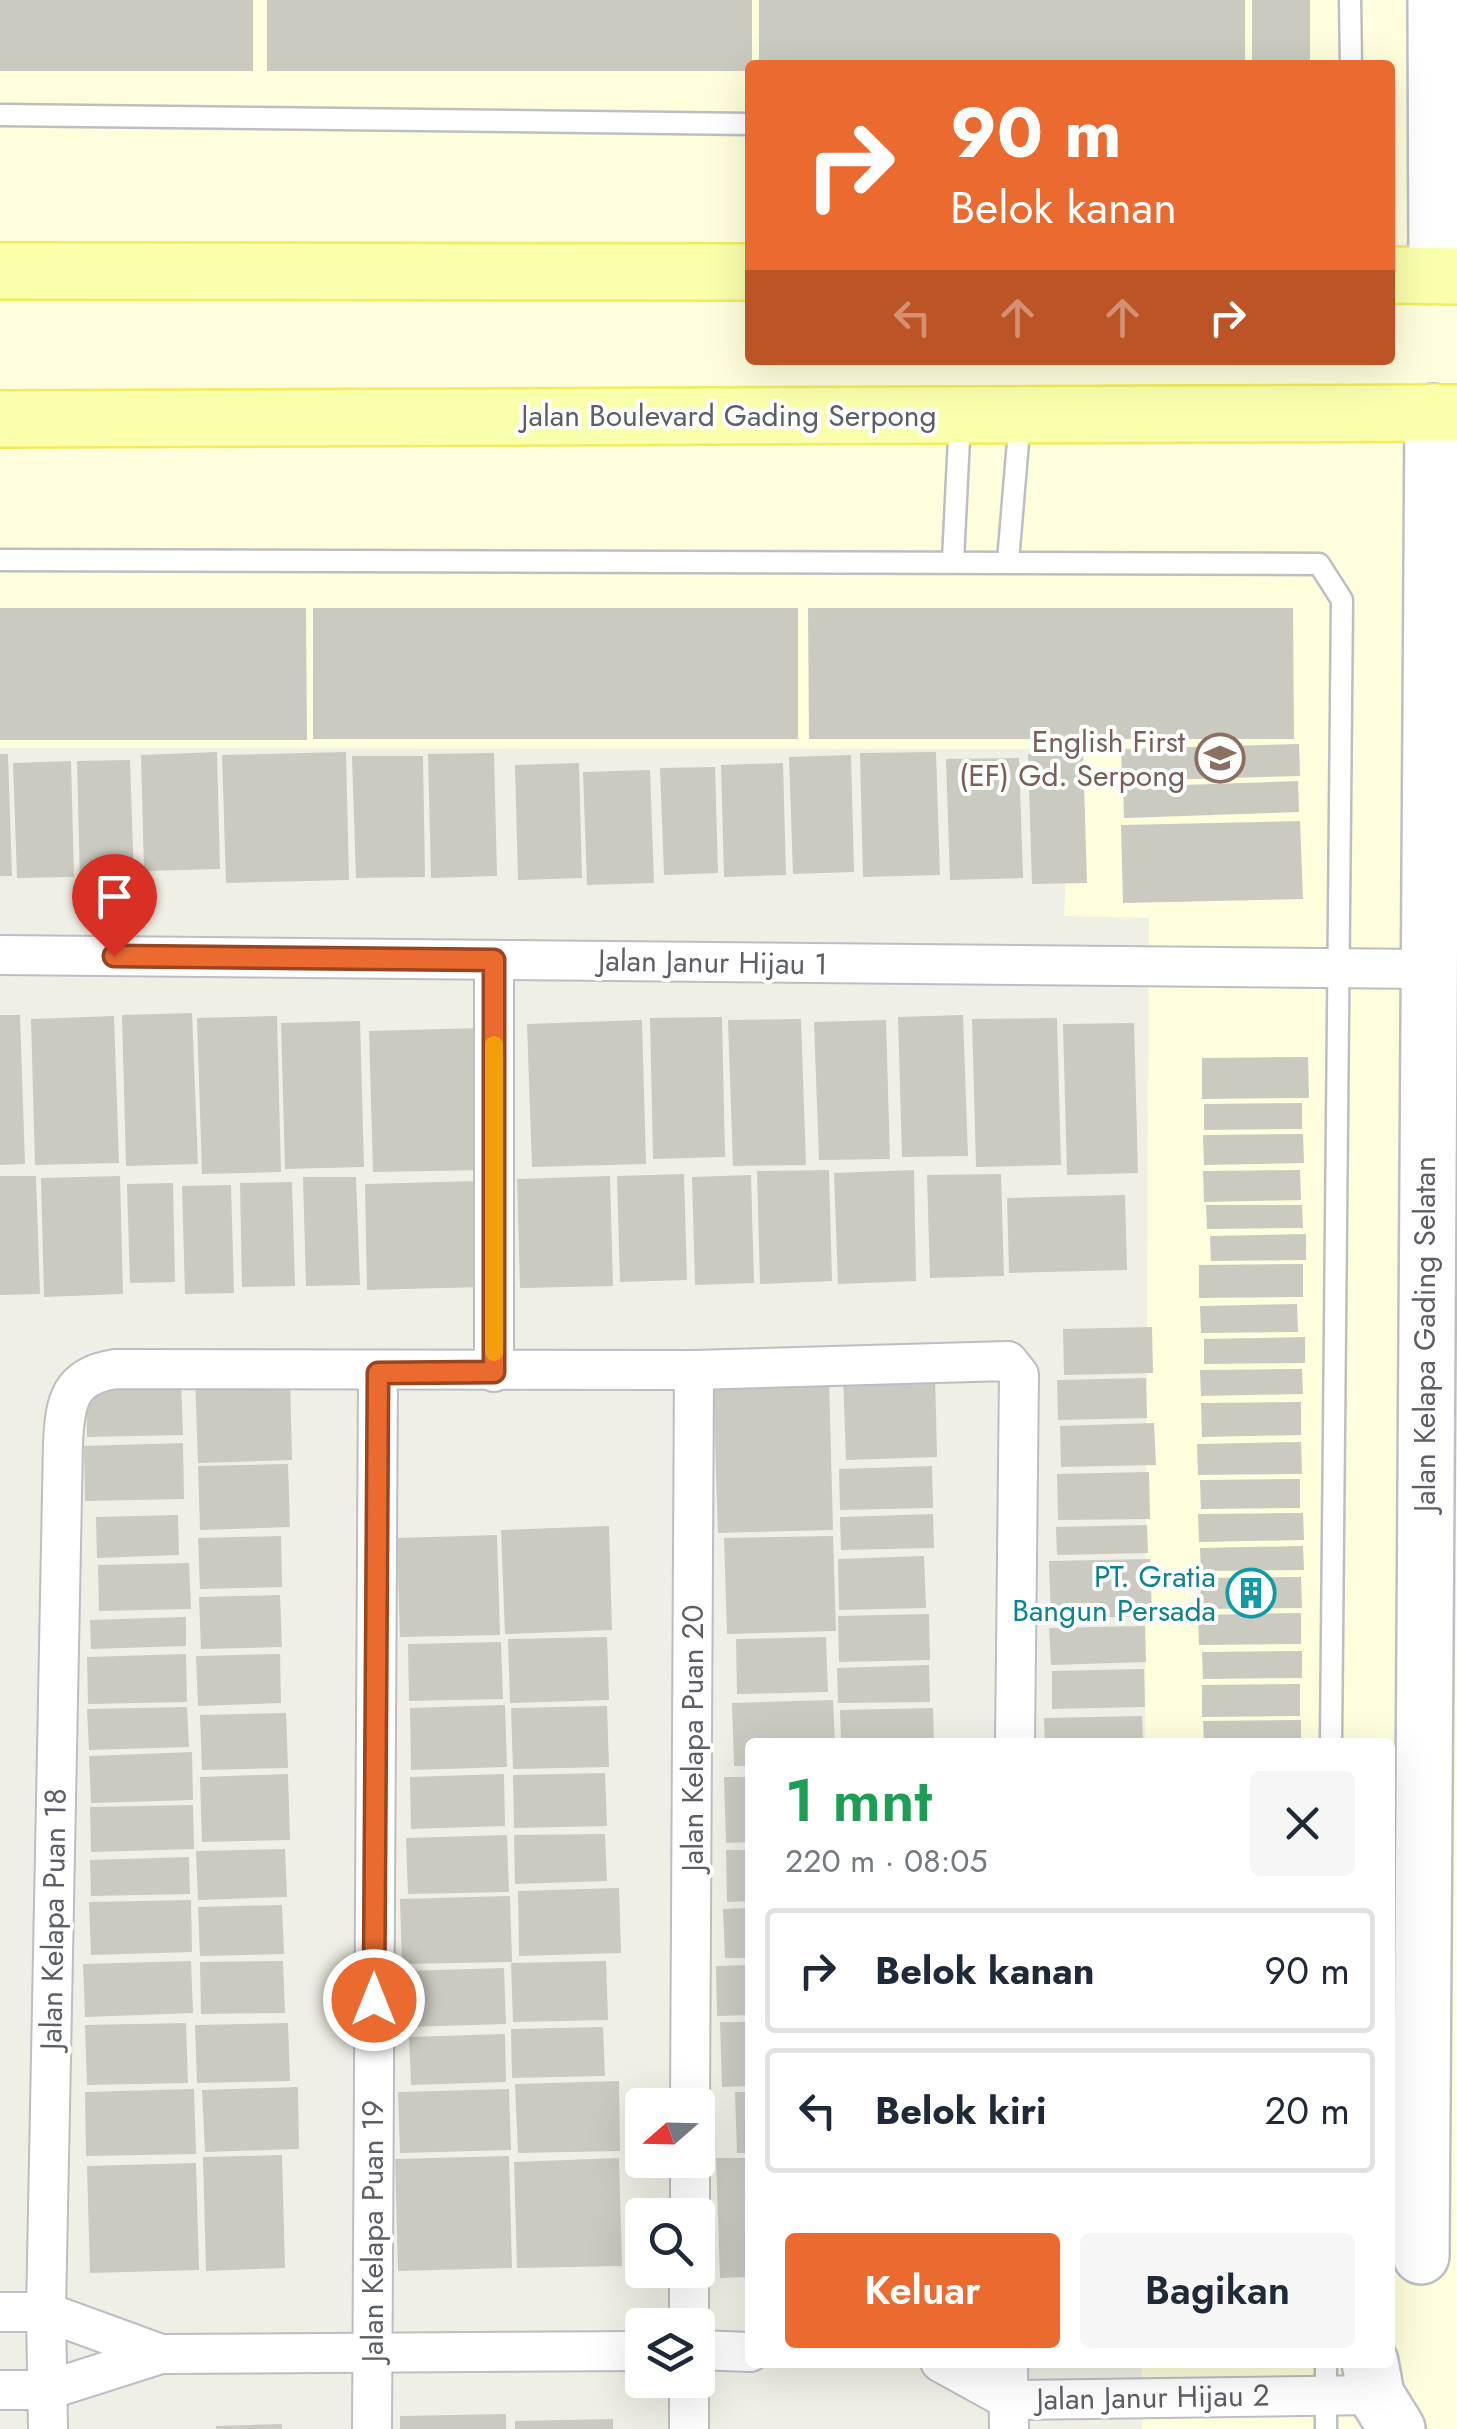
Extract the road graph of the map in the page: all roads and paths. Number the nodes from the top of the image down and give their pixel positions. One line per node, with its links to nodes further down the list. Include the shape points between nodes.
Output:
1 (1350, 0): 3 (lane)
2 (1436, 0): 8 (street)
3 (1351, 60)
4 (0, 115): 5 (lane)
5 (745, 124)
6 (0, 271): 7 (main road)
7 (745, 272)
8 (1428, 275)
9 (1445, 413): 11 (main road, Jalan Boulevard Gading Serpong); 19 (street, Jalan Kelapa Gading Selatan)
10 (960, 414): 11 (main road, Jalan Boulevard Gading Serpong); 12 (main road, Jalan Boulevard Gading Serpong); 14 (lane)
11 (1020, 414): 15 (lane)
12 (0, 419)
13 (0, 560): 14 (lane)
14 (953, 560): 15 (lane)
15 (1008, 560): 18 (lane, via 1319,564 1332,580 1342,600)
16 (0, 955): 17 (street, Jalan Janur Hijau 1)
17 (494, 960): 18 (street, Jalan Janur Hijau 1); 21 (street)
18 (1336, 968): 19 (street, Jalan Janur Hijau 1); 24 (lane)
19 (1426, 968): 26 (street, Jalan Kelapa Gading Selatan)
20 (694, 1370): 21 (street); 23 (street, via 1001,1358 1019,1374); 25 (street, Jalan Kelapa Puan 20)
21 (494, 1372): 22 (street)
22 (378, 1373): 28 (street, Jalan Kelapa Puan 18, via 115,1369 71,1389 64,1410); 31 (street, Jalan Kelapa Puan 19)
23 (1014, 1738)
24 (1330, 1738)
25 (690, 2088)
26 (1422, 2262)
27 (0, 2312): 28 (street)
28 (46, 2312): 33 (street); 36 (street, Jalan Kelapa Puan 18)
29 (625, 2350): 31 (street)
30 (715, 2351): 32 (street)
31 (372, 2352): 33 (street); 41 (street, Jalan Kelapa Puan 19)
32 (745, 2352)
33 (161, 2354): 36 (street)
34 (952, 2368): 38 (street, Jalan Janur Hijau 2)
35 (0, 2390): 36 (street)
36 (48, 2390): 40 (street, Jalan Kelapa Puan 18)
37 (1353, 2395): 38 (street, Jalan Janur Hijau 2)
38 (1009, 2397)
39 (689, 2398): 42 (street)
40 (48, 2429)
41 (372, 2429)
42 (688, 2429)

